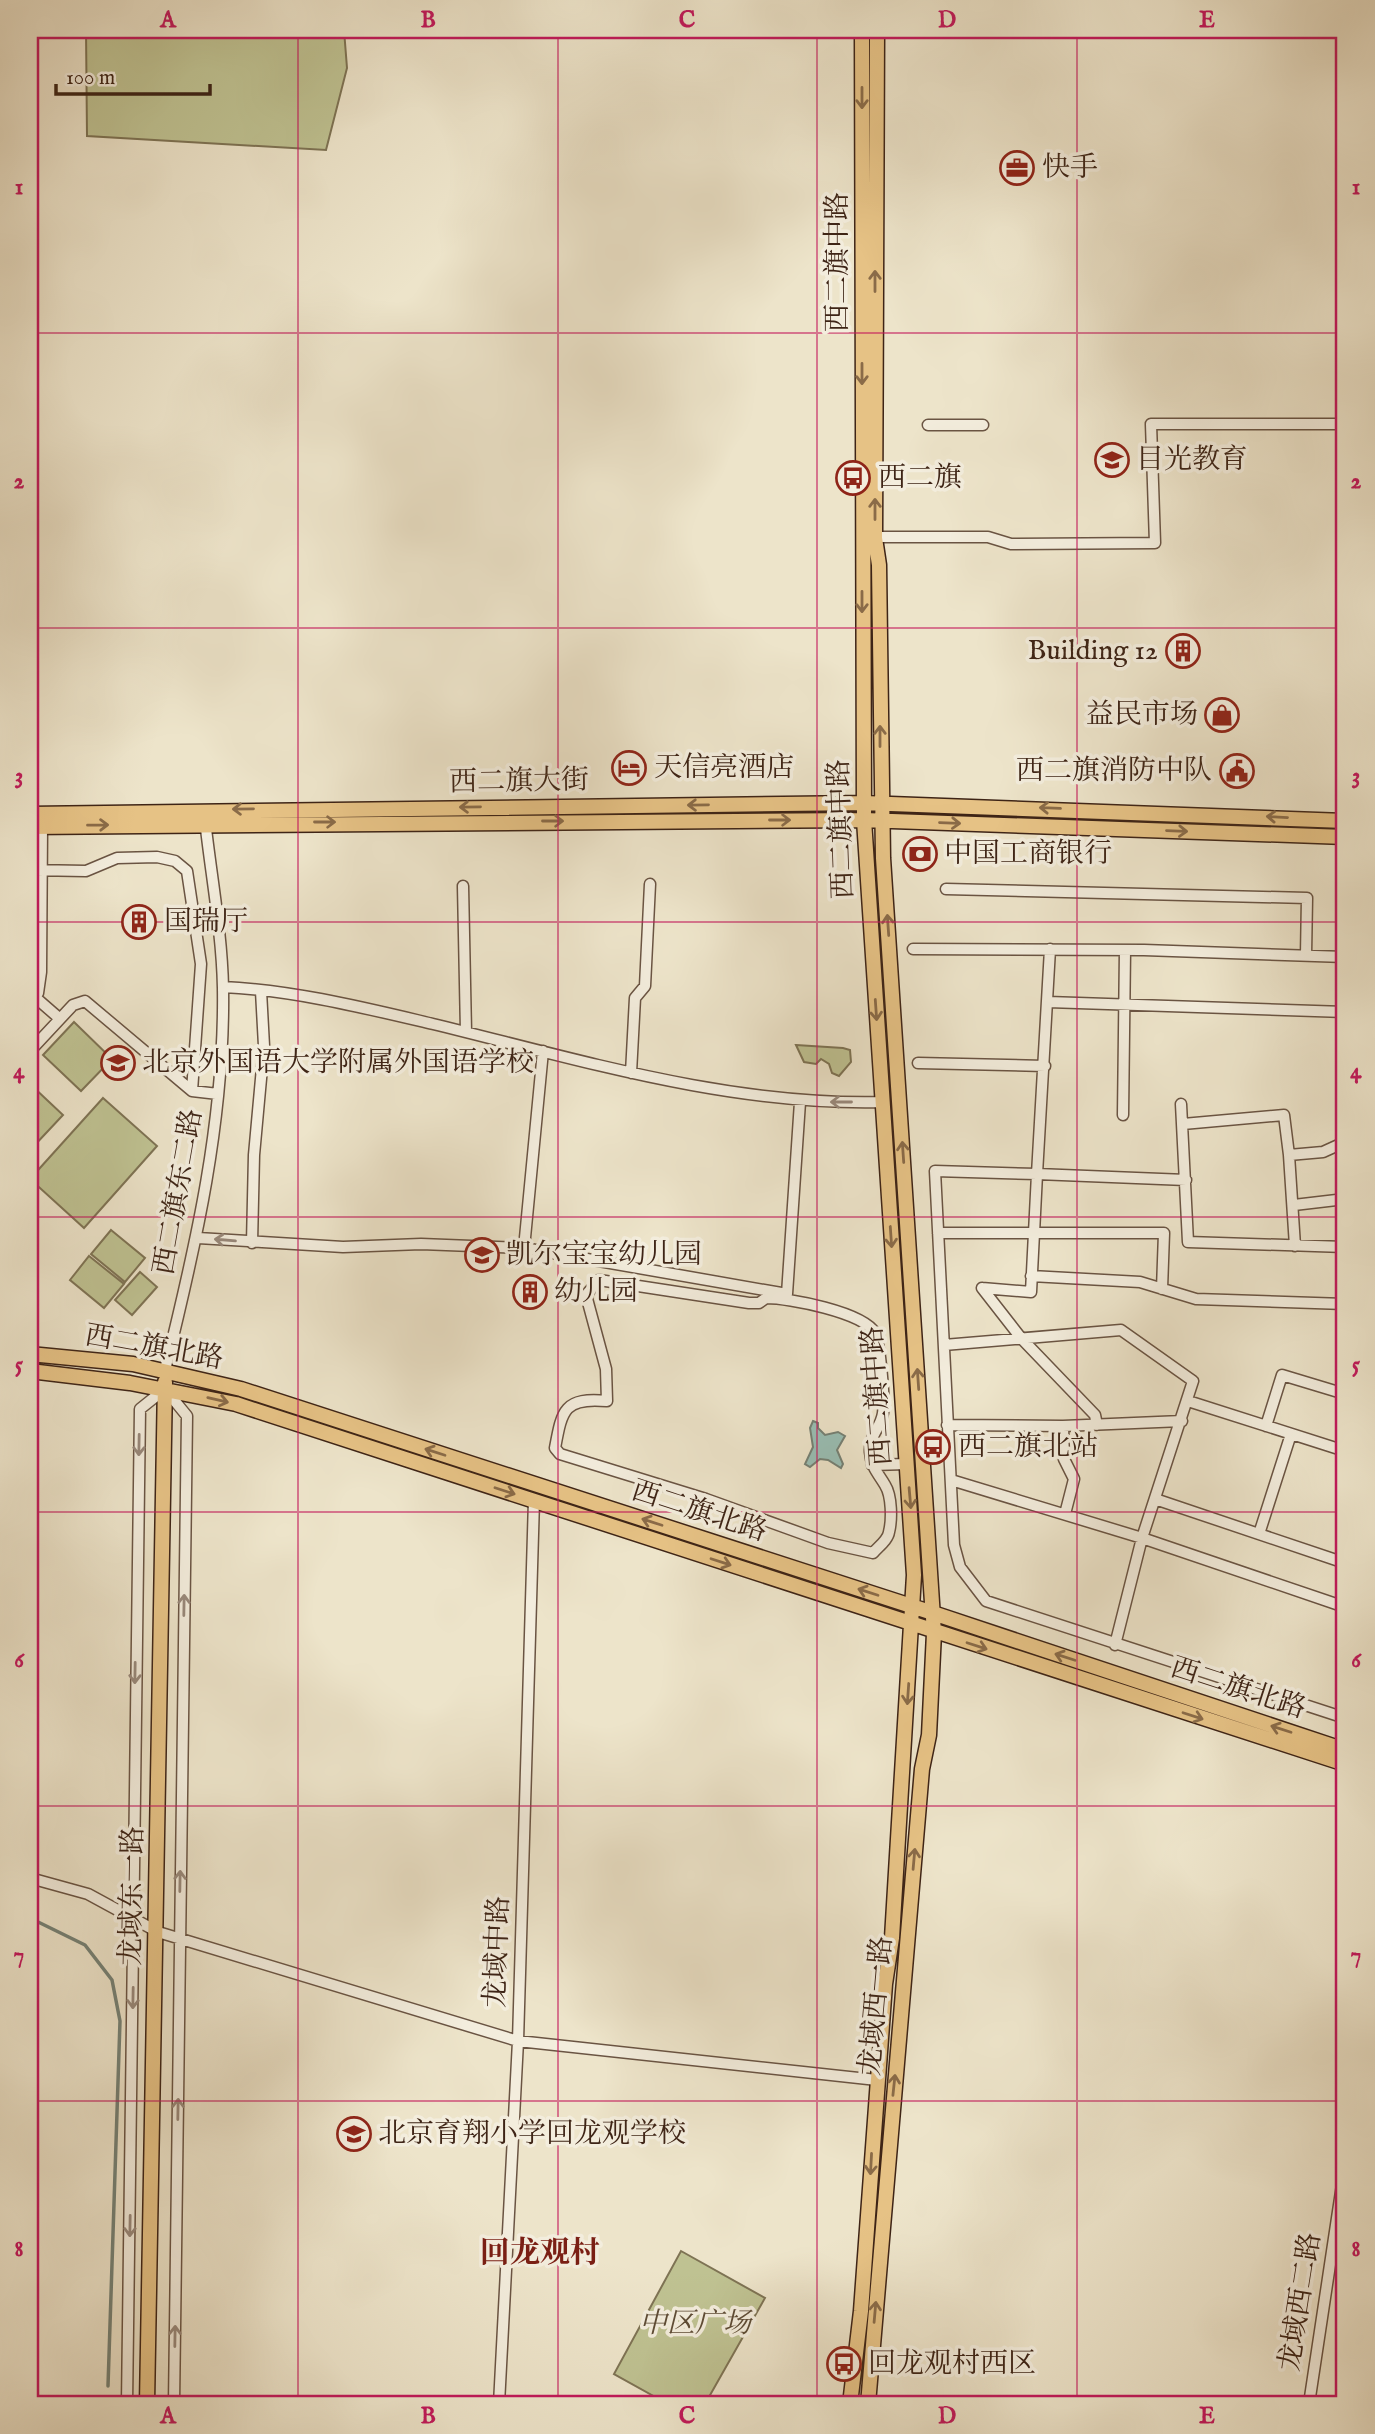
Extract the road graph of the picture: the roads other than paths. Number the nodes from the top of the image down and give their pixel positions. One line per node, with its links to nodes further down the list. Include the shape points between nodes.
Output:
1 (862, 30): 6 (main road, 西二旗中路, one-way to 6)
2 (877, 30): 6 (main road, 西二旗中路, one-way to 2)
3 (1345, 424): 6 (street, via 1151,425 1155,543 1011,544 988,537)
4 (928, 425): 5 (street)
5 (983, 425)
6 (869, 537): 7 (main road, 西二旗中路, one-way to 7); 8 (main road, 西二旗中路, one-way to 6, via 879,565)
7 (864, 803): 8 (main road, 西二旗大街); 10 (main road, 西二旗大街, one-way to 10); 11 (main road, 西二旗中路)
8 (881, 804): 12 (main road, 西二旗中路); 13 (main road, 西二旗大街, one-way to 8)
9 (30, 814): 10 (main road, 西二旗大街)
10 (204, 816): 11 (main road, 西二旗大街, one-way to 11); 14 (main road, 西二旗大街, one-way to 10); 26 (street, 西二旗东二路)
11 (864, 820): 12 (main road, 西二旗大街); 42 (main road, 西二旗中路, one-way to 42)
12 (882, 820): 15 (main road, 西二旗大街, one-way to 15); 88 (main road, 西二旗中路, one-way to 12)
13 (1345, 821)
14 (36, 827): 17 (street)
15 (1345, 837)
16 (30, 870): 17 (street)
17 (44, 870): 28 (street, via 41,972); 39 (street, via 86,871 117,858 158,857 175,861 187,871 201,964)
18 (650, 884): 38 (street, via 645,986 635,998)
19 (463, 886): 33 (street)
20 (946, 889): 24 (street, via 1307,898)
21 (913, 949): 22 (street)
22 (1050, 950): 23 (street); 29 (street)
23 (1125, 950): 24 (street); 30 (street)
24 (1306, 955): 25 (street)
25 (1345, 957)
26 (223, 987): 27 (street); 40 (street, 西二旗东二路)
27 (261, 991): 33 (street); 55 (street, via 264,1046)
28 (33, 1002): 32 (street)
29 (1048, 1002): 30 (street); 37 (street)
30 (1124, 1005): 31 (street); 44 (street)
31 (1345, 1012)
32 (59, 1018): 34 (street); 39 (street, via 76,1003 91,1004)
33 (466, 1032): 35 (street)
34 (30, 1051)
35 (543, 1051): 38 (street); 58 (street)
36 (918, 1063): 37 (street)
37 (1045, 1066): 48 (street)
38 (631, 1073): 41 (street)
39 (192, 1091): 40 (street)
40 (218, 1094): 54 (street, 西二旗东二路)
41 (800, 1102): 42 (street, one-way to 41); 58 (street, via 787,1294)
42 (883, 1102): 77 (main road, 西二旗中路, one-way to 77)
43 (1181, 1104): 45 (street)
44 (1123, 1115)
45 (1183, 1124): 47 (street, via 1284,1115); 49 (street)
46 (1345, 1142): 47 (street, via 1323,1152)
47 (1289, 1155): 51 (street)
48 (1037, 1174): 49 (street); 52 (street, via 935,1171); 53 (street)
49 (1186, 1180): 56 (street, via 1188,1242)
50 (1345, 1199): 51 (street)
51 (1294, 1206): 56 (street)
52 (937, 1233): 53 (street); 63 (street)
53 (1034, 1234): 59 (street); 60 (street, via 1164,1233)
54 (198, 1238): 55 (street, one-way to 54); 65 (street, 西二旗东二路)
55 (252, 1243): 58 (street)
56 (1295, 1245): 57 (street)
57 (1345, 1247)
58 (524, 1248)
59 (1031, 1276): 60 (street, via 1140,1282); 62 (street, via 1031,1292 982,1288)
60 (1162, 1289): 61 (street, via 1196,1299)
61 (1345, 1304)
62 (1021, 1338): 63 (street); 69 (street, via 1121,1330 1193,1381); 72 (street, via 1095,1415)
63 (944, 1345): 71 (street)
64 (30, 1354): 65 (main road, 西二旗北路)
65 (165, 1370): 67 (main road, 龙域东一路); 86 (main road, 西二旗北路, one-way to 65, via 241,1389)
66 (30, 1371): 67 (main road, 西二旗北路)
67 (164, 1389): 81 (main road, 西二旗北路, one-way to 81, via 236,1404); 96 (main road, 龙域东一路); 97 (street, one-way to 67, via 187,1416); 101 (street, one-way to 101, via 140,1409)
68 (1345, 1394): 74 (street, via 1282,1375)
69 (1188, 1401): 70 (street); 74 (street)
70 (1182, 1421): 72 (street); 80 (street)
71 (947, 1425): 73 (street); 79 (street)
72 (1097, 1425): 73 (street)
73 (1063, 1426): 82 (street, via 1064,1458 1074,1479)
74 (1266, 1426): 75 (street)
75 (1291, 1433): 76 (street); 83 (street)
76 (1345, 1451)
77 (908, 1464): 78 (street); 86 (main road, 西二旗中路, one-way to 86)
78 (872, 1465): 78 (street, via 887,1487 890,1507 889,1535 873,1553 828,1543 560,1454 555,1448 568,1406 575,1401 607,1401 606,1369 586,1295 599,1280 749,1303 783,1300 853,1316 873,1331 877,1343 884,1412 869,1445)
79 (951, 1480): 82 (street); 91 (street, via 957,1561 986,1601)
80 (1155, 1499): 83 (street); 84 (street)
81 (534, 1500): 89 (main road, 西二旗北路, one-way to 89); 98 (street, 龙域中路)
82 (1065, 1514): 84 (street)
83 (1259, 1534): 85 (street)
84 (1142, 1538): 87 (street); 91 (street)
85 (1345, 1563)
86 (912, 1606): 88 (main road, 西二旗北路); 89 (main road, 西二旗中路)
87 (1345, 1607)
88 (933, 1613): 90 (main road, 龙域西一路); 93 (main road, 西二旗北路, one-way to 88)
89 (912, 1625): 90 (main road, 西二旗北路); 99 (main road, 龙域西一路, one-way to 99, via 892,1938)
90 (934, 1633): 94 (main road, 西二旗北路, one-way to 94); 106 (main road, 龙域西一路, one-way to 90, via 922,1769 929,1735)
91 (1115, 1645): 92 (street)
92 (1345, 1718)
93 (1345, 1750)
94 (1345, 1764)
95 (30, 1878): 96 (street, via 88,1894)
96 (158, 1932): 97 (street); 102 (main road, 龙域东一路)
97 (180, 1939): 98 (street); 103 (street, one-way to 97)
98 (518, 2042): 99 (street); 104 (street, 龙域中路)
99 (877, 2080): 105 (main road, 龙域西一路, one-way to 105)
100 (1345, 2165): 107 (street, 龙域西二路)
101 (127, 2404)
102 (147, 2404)
103 (174, 2404)
104 (499, 2404)
105 (850, 2404)
106 (867, 2404)
107 (1309, 2404)

